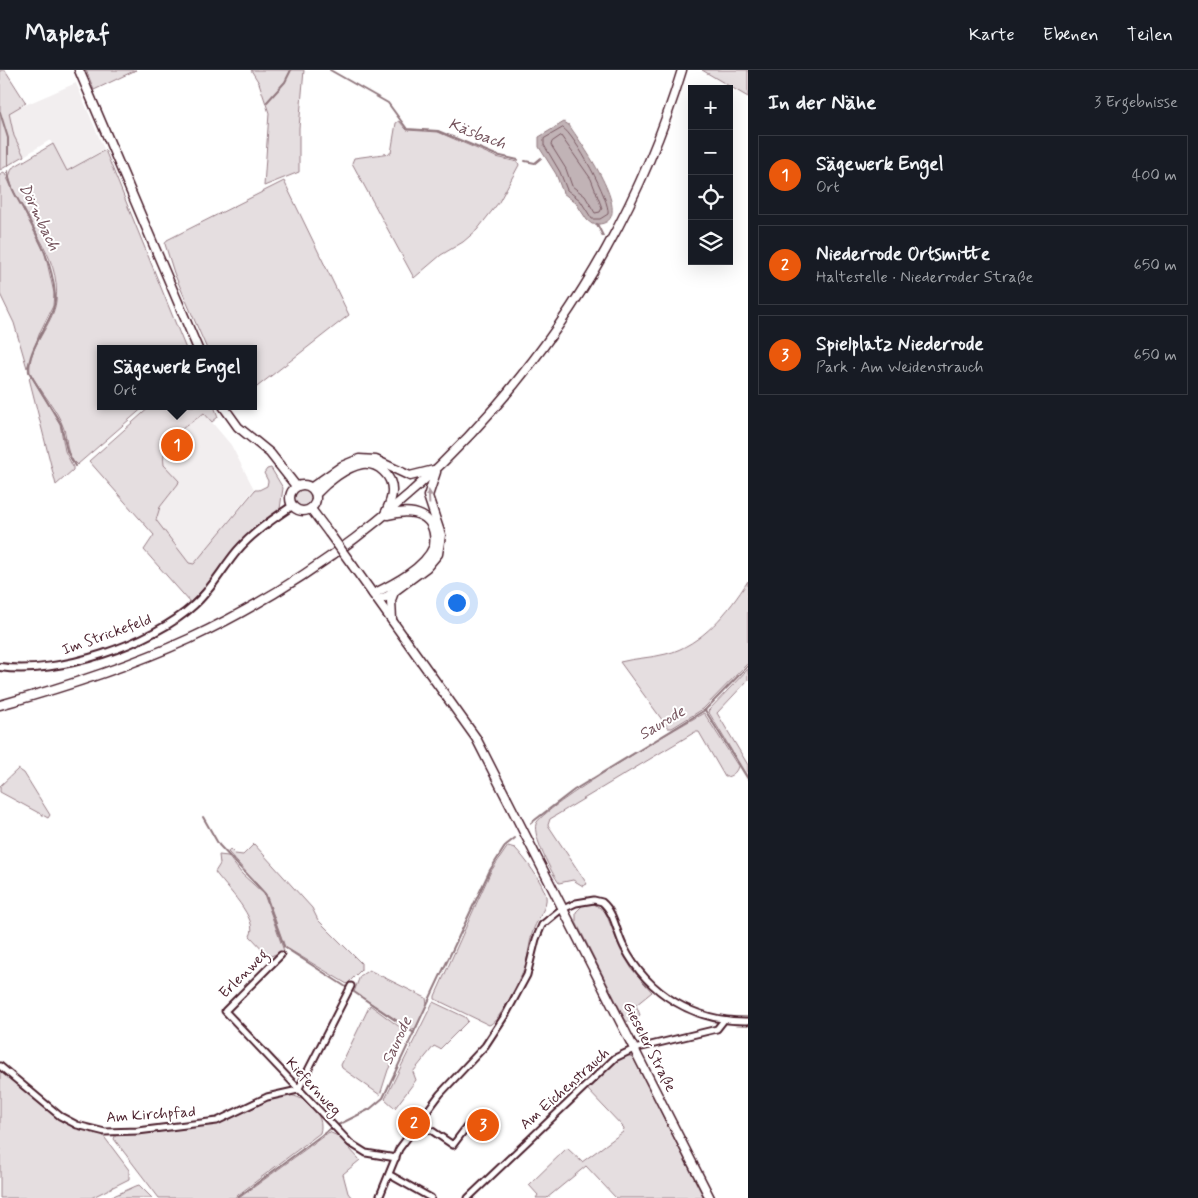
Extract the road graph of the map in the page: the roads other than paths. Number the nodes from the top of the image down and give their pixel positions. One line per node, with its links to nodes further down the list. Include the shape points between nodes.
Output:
1 (79, 70): 3 (main road)
2 (682, 70): 5 (main road, via 641,181 587,284 519,380)
3 (196, 345)
4 (227, 410): 6 (main road, via 238,427 270,453)
5 (438, 468): 7 (main road, via 410,476 376,460 359,459 342,466); 10 (main road); 11 (main road, one-way to 5, via 431,563 440,548 440,528 428,496)
6 (296, 486): 7 (main road, via 304,484); 8 (main road, via 290,497)
7 (314, 490): 9 (main road, via 316,502); 10 (main road, via 348,469 361,464 375,466 387,476 392,488)
8 (292, 506): 9 (main road, via 299,510); 14 (street, Im Strickefeld, via 245,542 203,597 166,625 121,646 66,664 29,669)
9 (311, 509): 12 (main road, Gieseler Straße, bridge)
10 (384, 516): 12 (main road, via 406,511 422,515 432,526 434,546 423,562); 15 (main road, via 259,603 211,628 105,673)
11 (394, 591): 12 (main road); 13 (main road)
12 (376, 597): 13 (main road, Gieseler Straße)
13 (392, 620): 16 (main road, Gieseler Straße, via 476,738)
14 (0, 667)
15 (0, 705)
16 (564, 909): 20 (street, via 586,900 602,902 611,913 628,955 659,992 695,1013); 22 (main road, Gieseler Straße); 25 (street, via 542,925 525,981 485,1046)
17 (281, 955): 19 (street, Erlenweg)
18 (351, 986): 24 (street)
19 (225, 1012): 24 (street, Kiefernweg)
20 (724, 1020): 21 (street); 22 (street, Am Eichenstrauch, via 717,1029)
21 (748, 1021)
22 (634, 1049): 31 (street, Am Eichenstrauch, via 609,1062); 32 (main road, Gieseler Straße)
23 (0, 1066): 24 (street, Am Kirchpfad, via 60,1116 77,1125 105,1132 217,1121 267,1098)
24 (298, 1090): 27 (street, Kiefernweg, via 360,1150)
25 (418, 1122): 26 (street, via 453,1145 468,1125); 27 (street)
26 (480, 1134)
27 (396, 1158): 28 (street)
28 (390, 1175): 29 (street); 30 (street)
29 (379, 1198)
30 (431, 1198)
31 (468, 1198)
32 (710, 1198)

